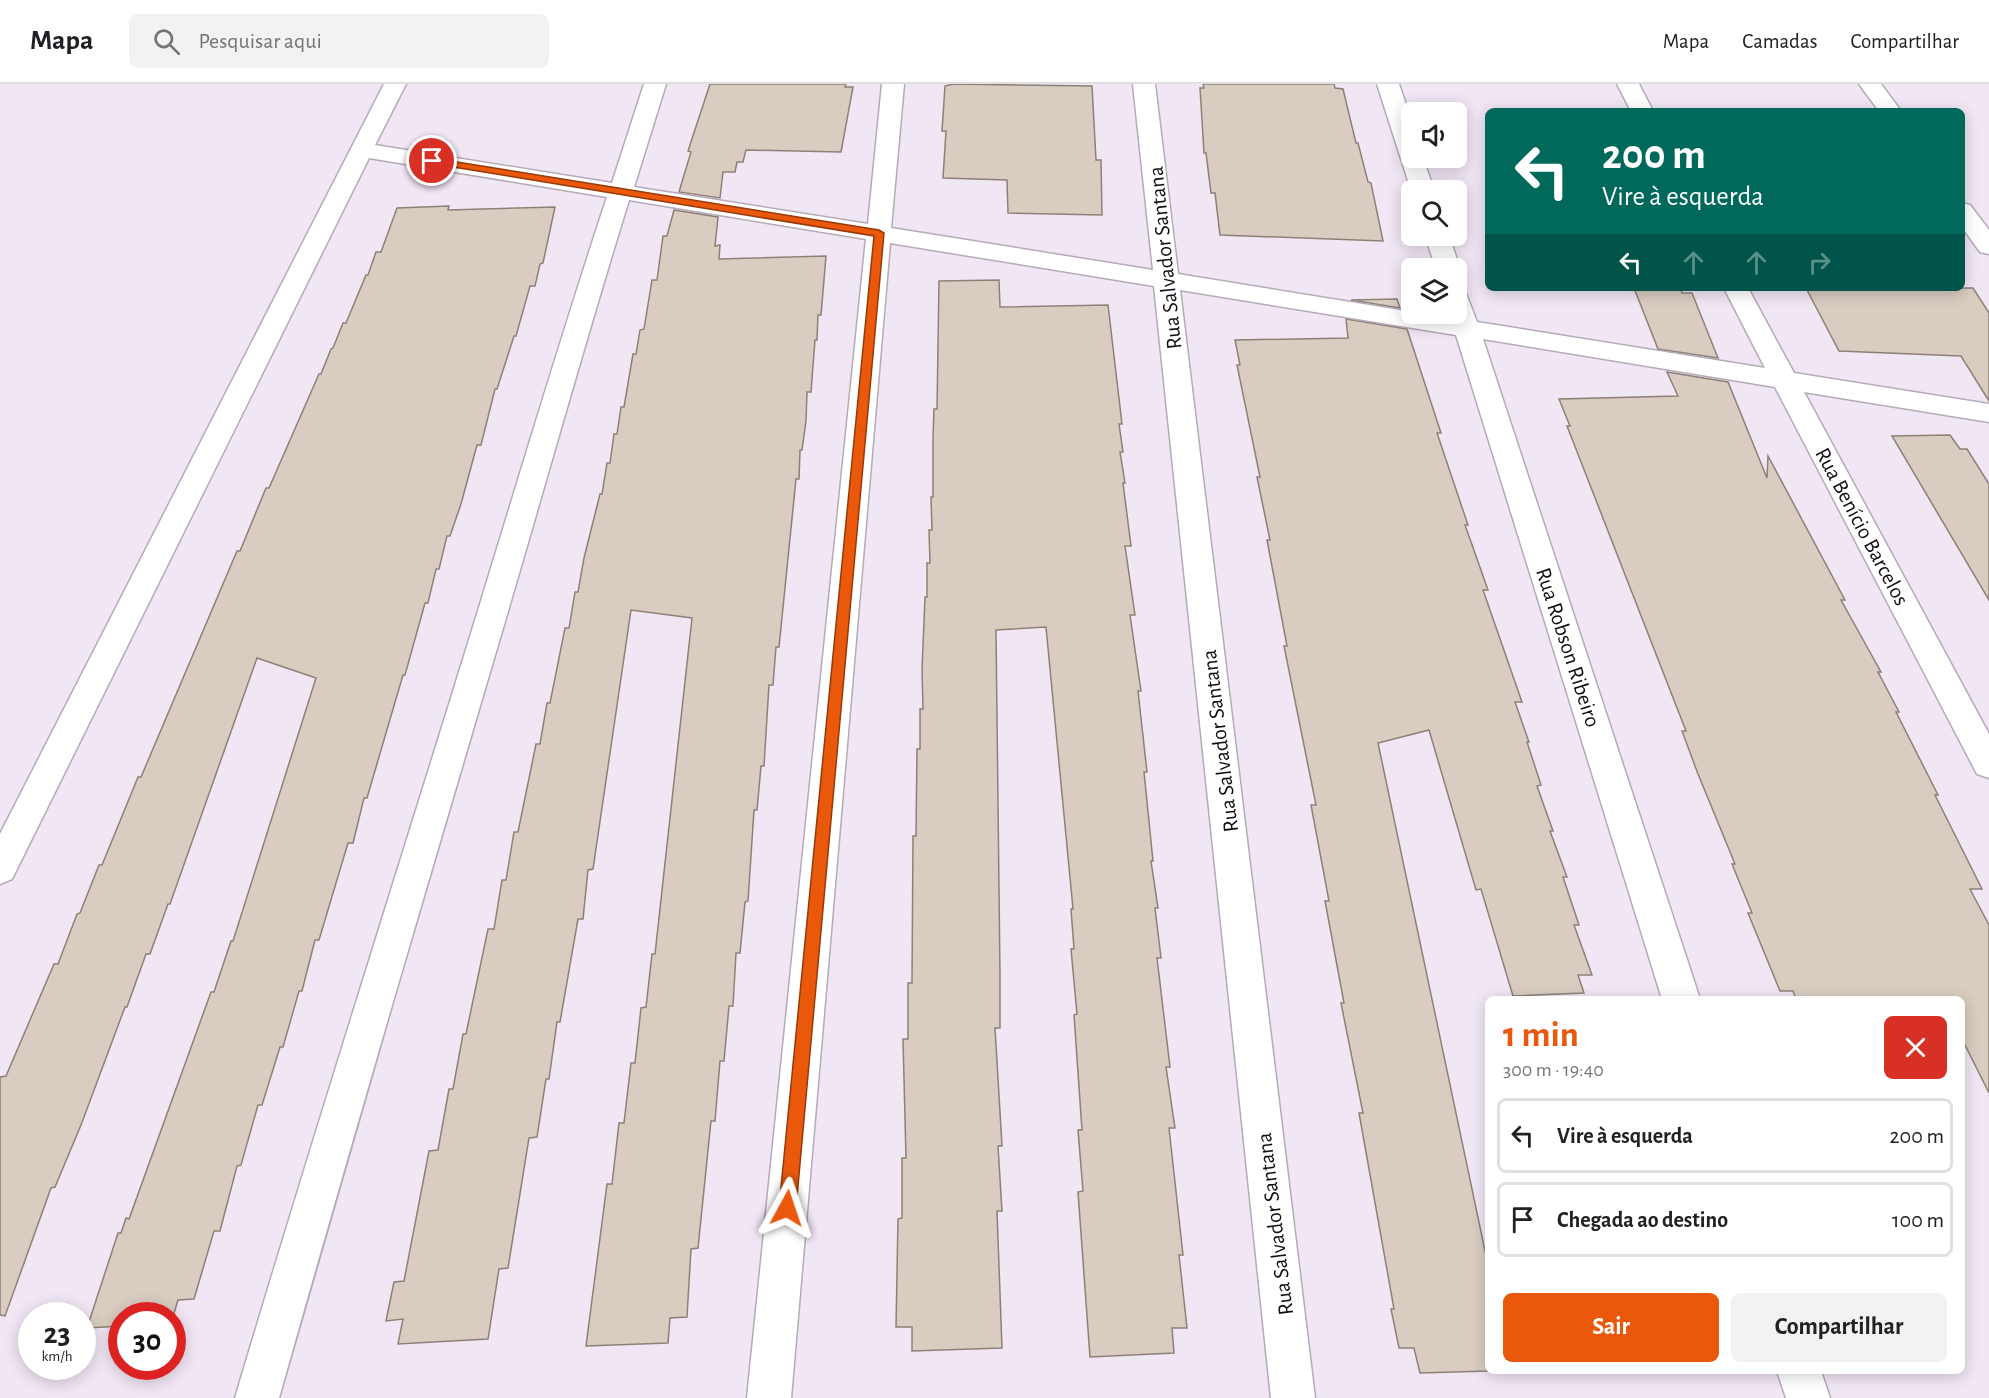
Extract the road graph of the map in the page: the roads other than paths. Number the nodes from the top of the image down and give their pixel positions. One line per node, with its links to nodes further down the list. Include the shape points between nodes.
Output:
1 (395, 84): 11 (street)
2 (655, 84): 12 (street)
3 (893, 84): 14 (street)
4 (1144, 84): 16 (street, Rua Salvador Santana)
5 (1388, 84): 10 (street)
6 (1628, 84): 8 (street)
7 (1870, 84): 9 (street)
8 (1640, 108)
9 (1888, 108)
10 (1401, 124)
11 (362, 150): 12 (street); 23 (street)
12 (620, 192): 14 (street); 26 (street, via 353,1068)
13 (1965, 214): 15 (street)
14 (879, 233): 16 (street); 27 (street)
15 (1989, 247)
16 (1166, 280): 19 (street); 28 (street, Rua Salvador Santana)
17 (1738, 291): 20 (street, Rua Benício Barcelos)
18 (1466, 324): 19 (street, Rua Robson Ribeiro)
19 (1467, 328): 20 (street); 24 (street, Rua Robson Ribeiro)
20 (1785, 380): 21 (street); 22 (street, Rua Benício Barcelos)
21 (1989, 413)
22 (1989, 765)
23 (0, 869)
24 (1680, 996)
25 (1800, 1374): 29 (street)
26 (257, 1398)
27 (770, 1398)
28 (1293, 1398)
29 (1808, 1398)

